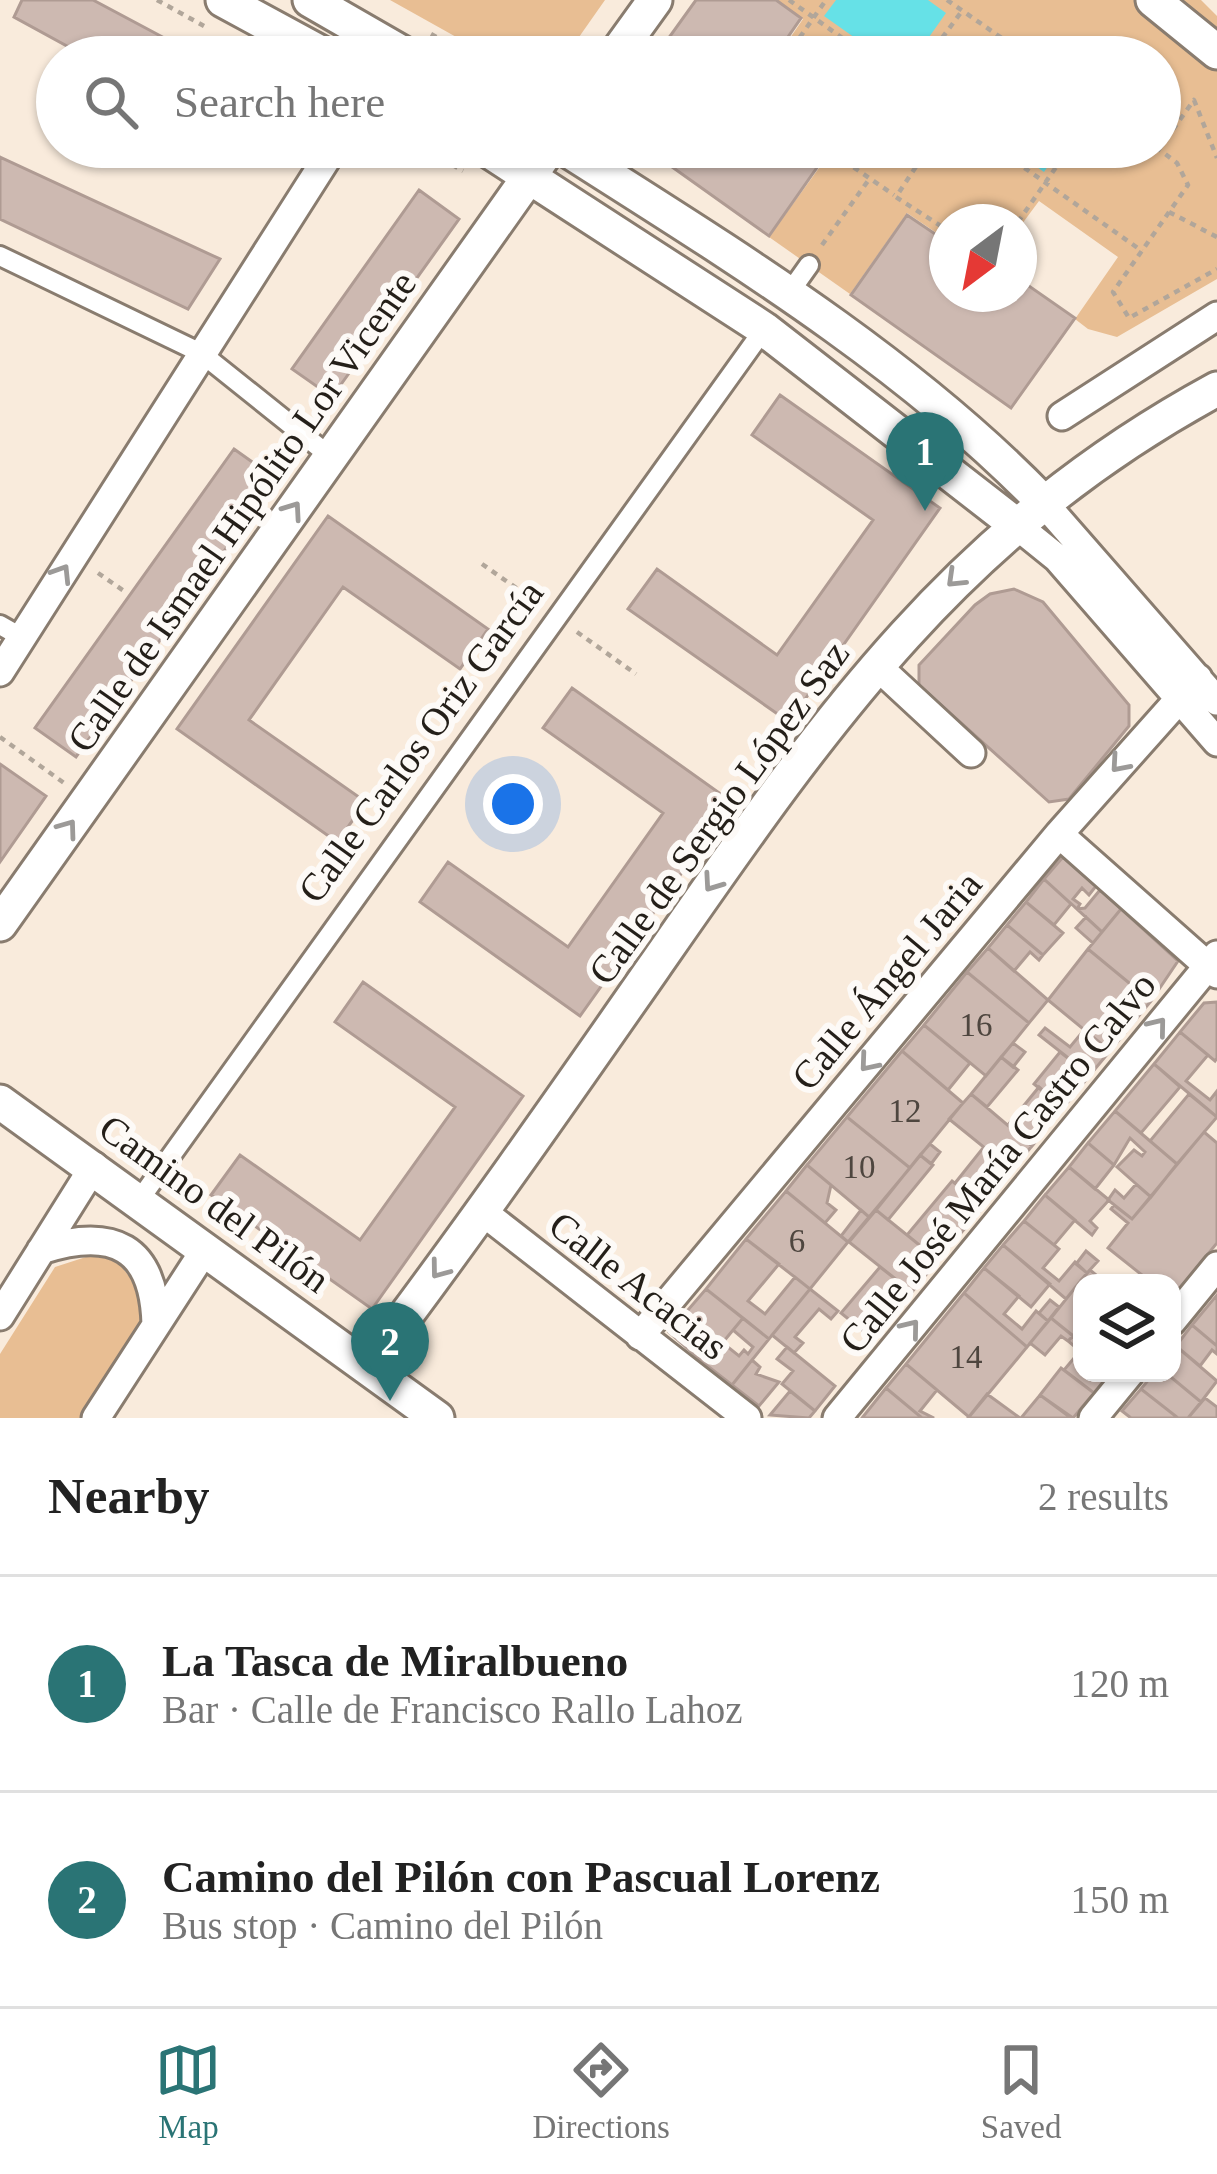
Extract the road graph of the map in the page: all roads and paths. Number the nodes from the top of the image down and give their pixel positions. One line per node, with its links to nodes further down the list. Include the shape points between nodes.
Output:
1 (224, 0): 10 (street)
2 (310, 0): 11 (street)
3 (655, 0): 12 (street)
4 (790, 0): 9 (path)
5 (826, 0): 9 (path)
6 (947, 0): 8 (path)
7 (1153, 0): 17 (street)
8 (962, 11): 15 (path); 16 (path)
9 (814, 17): 13 (path); 14 (path)
10 (290, 36)
11 (365, 36)
12 (629, 36)
13 (801, 36)
14 (840, 36)
15 (944, 36)
16 (999, 36)
17 (1217, 52)
18 (1181, 117): 19 (path, via 1194,100)
19 (1217, 158)
20 (320, 168): 44 (street)
21 (517, 168): 29 (street)
22 (536, 168): 29 (street, Calle de Ismael Hipólito Lor Vicente)
23 (595, 168): 41 (street)
24 (855, 168): 30 (path)
25 (915, 168): 32 (path)
26 (1025, 168): 31 (path)
27 (1055, 168): 31 (path)
28 (1180, 168): 34 (path, via 1188,185)
29 (530, 176): 43 (street); 47 (street, Calle de Ismael Hipólito Lor Vicente)
30 (869, 178): 32 (path); 39 (path)
31 (1045, 182): 33 (path); 37 (path)
32 (896, 197): 35 (path)
33 (1030, 204)
34 (1169, 212): 36 (path); 37 (path)
35 (929, 218)
36 (1217, 237)
37 (1142, 251): 40 (path, via 1113,292 1129,318)
38 (0, 256): 44 (street)
39 (808, 265): 41 (street)
40 (1217, 269)
41 (787, 296): 48 (street, via 934,404)
42 (1217, 316): 46 (street)
43 (764, 329): 49 (street); 66 (street, Calle Carlos Oriz García)
44 (201, 353): 47 (street); 50 (street)
45 (1217, 389): 48 (street, Calle de Sergio López Saz)
46 (1062, 416)
47 (331, 457): 60 (street, Calle de Ismael Hipólito Lor Vicente, one-way to 47)
48 (1043, 502): 49 (street, Calle de Sergio López Saz); 55 (street)
49 (1015, 524): 53 (street, Calle de Sergio López Saz, one-way to 53); 55 (street)
50 (73, 556): 51 (path); 52 (street, one-way to 50)
51 (124, 591)
52 (11, 631): 54 (street)
53 (876, 665): 59 (street); 67 (street, Calle de Sergio López Saz, one-way to 67, via 783,781)
54 (0, 672)
55 (1189, 687): 56 (street); 58 (street); 61 (street, Calle Ángel Jaria, one-way to 61)
56 (1217, 700)
57 (0, 737): 60 (path)
58 (1217, 742)
59 (971, 753)
60 (88, 800): 62 (street, Calle de Ismael Hipólito Lor Vicente, one-way to 60)
61 (1059, 834): 63 (street); 74 (street, Calle Ángel Jaria, one-way to 74)
62 (0, 924)
63 (1214, 965): 80 (street, Calle José María Castro Calvo, one-way to 63)
64 (0, 1102): 65 (street, Camino del Pilón)
65 (94, 1166): 66 (street, Camino del Pilón); 69 (street)
66 (140, 1199): 68 (street, Camino del Pilón)
67 (483, 1213): 74 (street, Calle Acacias); 75 (street, Calle de Sergio López Saz, one-way to 75)
68 (206, 1248): 73 (street); 75 (street, Camino del Pilón)
69 (41, 1250): 72 (street); 73 (street, via 100,1239 131,1253 152,1283)
70 (1217, 1266): 71 (street)
71 (1181, 1311)
72 (0, 1316)
73 (156, 1325): 77 (street)
74 (640, 1336): 79 (street, Calle Acacias)
75 (368, 1366): 78 (street, Camino del Pilón)
76 (1123, 1382): 81 (street)
77 (96, 1418)
78 (437, 1418)
79 (747, 1418)
80 (837, 1418)
81 (1093, 1418)

